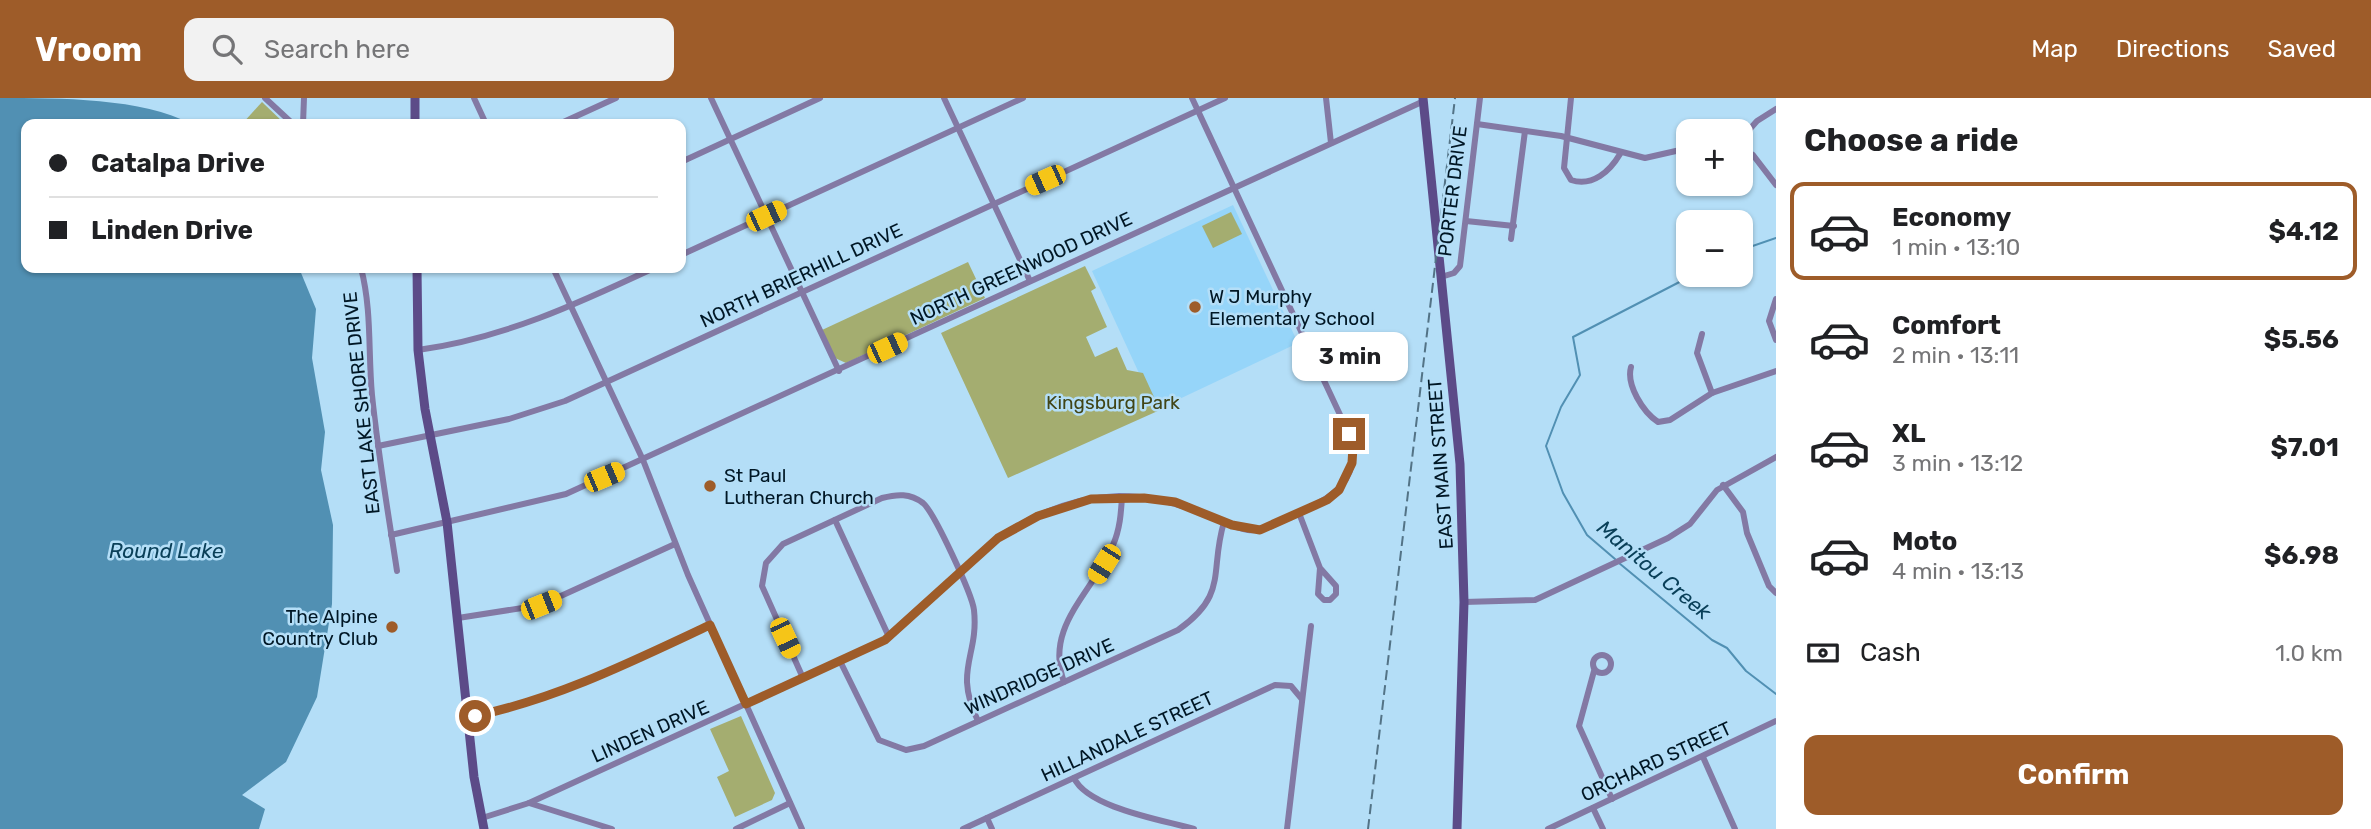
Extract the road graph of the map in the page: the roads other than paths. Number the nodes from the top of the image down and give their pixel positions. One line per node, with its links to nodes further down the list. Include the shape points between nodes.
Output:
1 (265, 98): 18 (street)
2 (304, 98): 19 (street)
3 (415, 98): 20 (main road)
4 (474, 98): 21 (street)
5 (616, 98): 22 (street)
6 (711, 98): 28 (street)
7 (820, 98): 28 (street)
8 (944, 98): 25 (street)
9 (1023, 98): 25 (street)
10 (1192, 98): 17 (street, LINDEN DRIVE)
11 (1225, 98): 17 (street, NORTH BRIERHILL DRIVE)
12 (1326, 98): 29 (street)
13 (1480, 98): 23 (street, PORTER DRIVE)
14 (1571, 98): 27 (street)
15 (1424, 99): 29 (street, NORTH GREENWOOD DRIVE); 46 (main road, EAST MAIN STREET)
16 (1776, 109): 24 (street)
17 (1198, 111): 35 (street, LINDEN DRIVE); 36 (street, NORTH BRIERHILL DRIVE)
18 (288, 119)
19 (303, 119)
20 (415, 119)
21 (484, 119)
22 (570, 119)
23 (1477, 124): 26 (street); 38 (street, PORTER DRIVE)
24 (1753, 126)
25 (958, 127): 36 (street); 37 (street)
26 (1525, 131): 27 (street); 39 (street)
27 (1566, 137): 31 (street); 31 (street, via 1564,168 1578,183 1608,172)
28 (730, 139): 33 (street); 37 (street)
29 (1331, 143): 35 (street, NORTH GREENWOOD DRIVE)
30 (1676, 151): 31 (street, via 1645,158)
31 (1620, 154)
32 (1753, 155): 34 (street)
33 (686, 160)
34 (1776, 185)
35 (1234, 187): 47 (street, NORTH GREENWOOD DRIVE); 65 (street, LINDEN DRIVE, via 1353,447 1352,463 1339,490)
36 (994, 203): 47 (street); 48 (street, NORTH BRIERHILL DRIVE)
37 (766, 216): 41 (street); 48 (street)
38 (1466, 221): 39 (street); 46 (street, PORTER DRIVE, via 1460,266)
39 (1515, 222): 40 (street)
40 (1511, 239)
41 (686, 254)
42 (362, 273): 60 (street, EAST LAKE SHORE DRIVE, via 369,307)
43 (417, 273): 53 (main road)
44 (555, 273): 50 (street)
45 (643, 273): 50 (street)
46 (1441, 278): 75 (main road, EAST MAIN STREET, via 1460,464)
47 (1030, 281): 55 (street, NORTH GREENWOOD DRIVE)
48 (802, 292): 55 (street); 57 (street, NORTH BRIERHILL DRIVE)
49 (1776, 299): 52 (street, via 1769,321)
50 (571, 306): 53 (street, via 492,336); 57 (street)
51 (1702, 334): 58 (street, via 1697,353)
52 (1776, 340)
53 (418, 350): 59 (main road)
54 (1631, 367): 58 (street, via 1629,380 1654,419 1664,422)
55 (839, 371): 62 (street, NORTH GREENWOOD DRIVE)
56 (1776, 371): 58 (street)
57 (606, 382): 59 (street, NORTH BRIERHILL DRIVE, via 532,413); 62 (street)
58 (1713, 393)
59 (430, 436): 60 (street, NORTH BRIERHILL DRIVE); 67 (main road)
60 (378, 446): 69 (street, EAST LAKE SHORE DRIVE)
61 (1776, 457): 63 (street)
62 (643, 460): 67 (street, NORTH GREENWOOD DRIVE, via 566,494); 70 (street)
63 (1723, 485): 74 (street, via 1743,512 1747,533); 75 (street, via 1690,524 1668,538 1535,600)
64 (1122, 497): 68 (street, LINDEN DRIVE, via 1175,502); 73 (street, LINDEN DRIVE, via 1065,505 1027,520 998,538); 83 (street, via 1114,542 1058,642)
65 (1299, 513): 68 (street, LINDEN DRIVE, via 1260,530); 71 (street)
66 (835, 520): 73 (street, via 882,498 911,496 931,512); 79 (street); 82 (street, via 774,551 762,574 766,598)
67 (447, 522): 69 (street, NORTH GREENWOOD DRIVE); 76 (main road)
68 (1224, 522): 83 (street, WINDRIDGE DRIVE, via 1216,548 1213,592 1193,620)
69 (391, 535): 72 (street, EAST LAKE SHORE DRIVE)
70 (676, 544): 76 (street, via 541,605); 77 (street)
71 (1320, 568): 71 (street, via 1318,594 1330,600 1336,586)
72 (397, 571)
73 (960, 573): 79 (street, LINDEN DRIVE); 87 (street, via 974,606 965,679)
74 (1776, 593)
75 (1464, 602): 105 (main road, EAST MAIN STREET)
76 (458, 618): 86 (main road)
77 (710, 625): 85 (street); 86 (street, via 559,693)
78 (1311, 626): 84 (street)
79 (889, 637): 80 (street, LINDEN DRIVE)
80 (841, 661): 82 (street, LINDEN DRIVE); 87 (street, WINDRIDGE DRIVE, via 872,730 890,746 906,750 924,746)
81 (1594, 671): 91 (street, via 1579,726)
82 (803, 678): 85 (street, LINDEN DRIVE)
83 (1064, 682): 87 (street, WINDRIDGE DRIVE)
84 (1301, 698): 90 (street, HILLANDALE STREET, via 1291,686 1275,685); 104 (street)
85 (746, 704): 92 (street, LINDEN DRIVE); 93 (street)
86 (469, 717): 95 (main road)
87 (978, 721)
88 (1776, 721): 89 (street, ORCHARD STREET)
89 (1703, 757): 91 (street, ORCHARD STREET); 108 (street)
90 (1074, 778): 96 (street, HILLANDALE STREET); 103 (street, via 1079,789 1104,802)
91 (1612, 799): 94 (street, ORCHARD STREET)
92 (529, 803): 95 (street, LINDEN DRIVE); 98 (street)
93 (790, 803): 99 (street); 100 (street)
94 (1593, 808): 106 (street, ORCHARD STREET); 107 (street)
95 (482, 818): 97 (main road)
96 (987, 818): 101 (street, HILLANDALE STREET); 102 (street)
97 (484, 829)
98 (612, 829)
99 (736, 829)
100 (802, 829)
101 (962, 829)
102 (992, 829)
103 (1194, 829)
104 (1287, 829)
105 (1457, 829)
106 (1548, 829)
107 (1602, 829)
108 (1735, 829)

